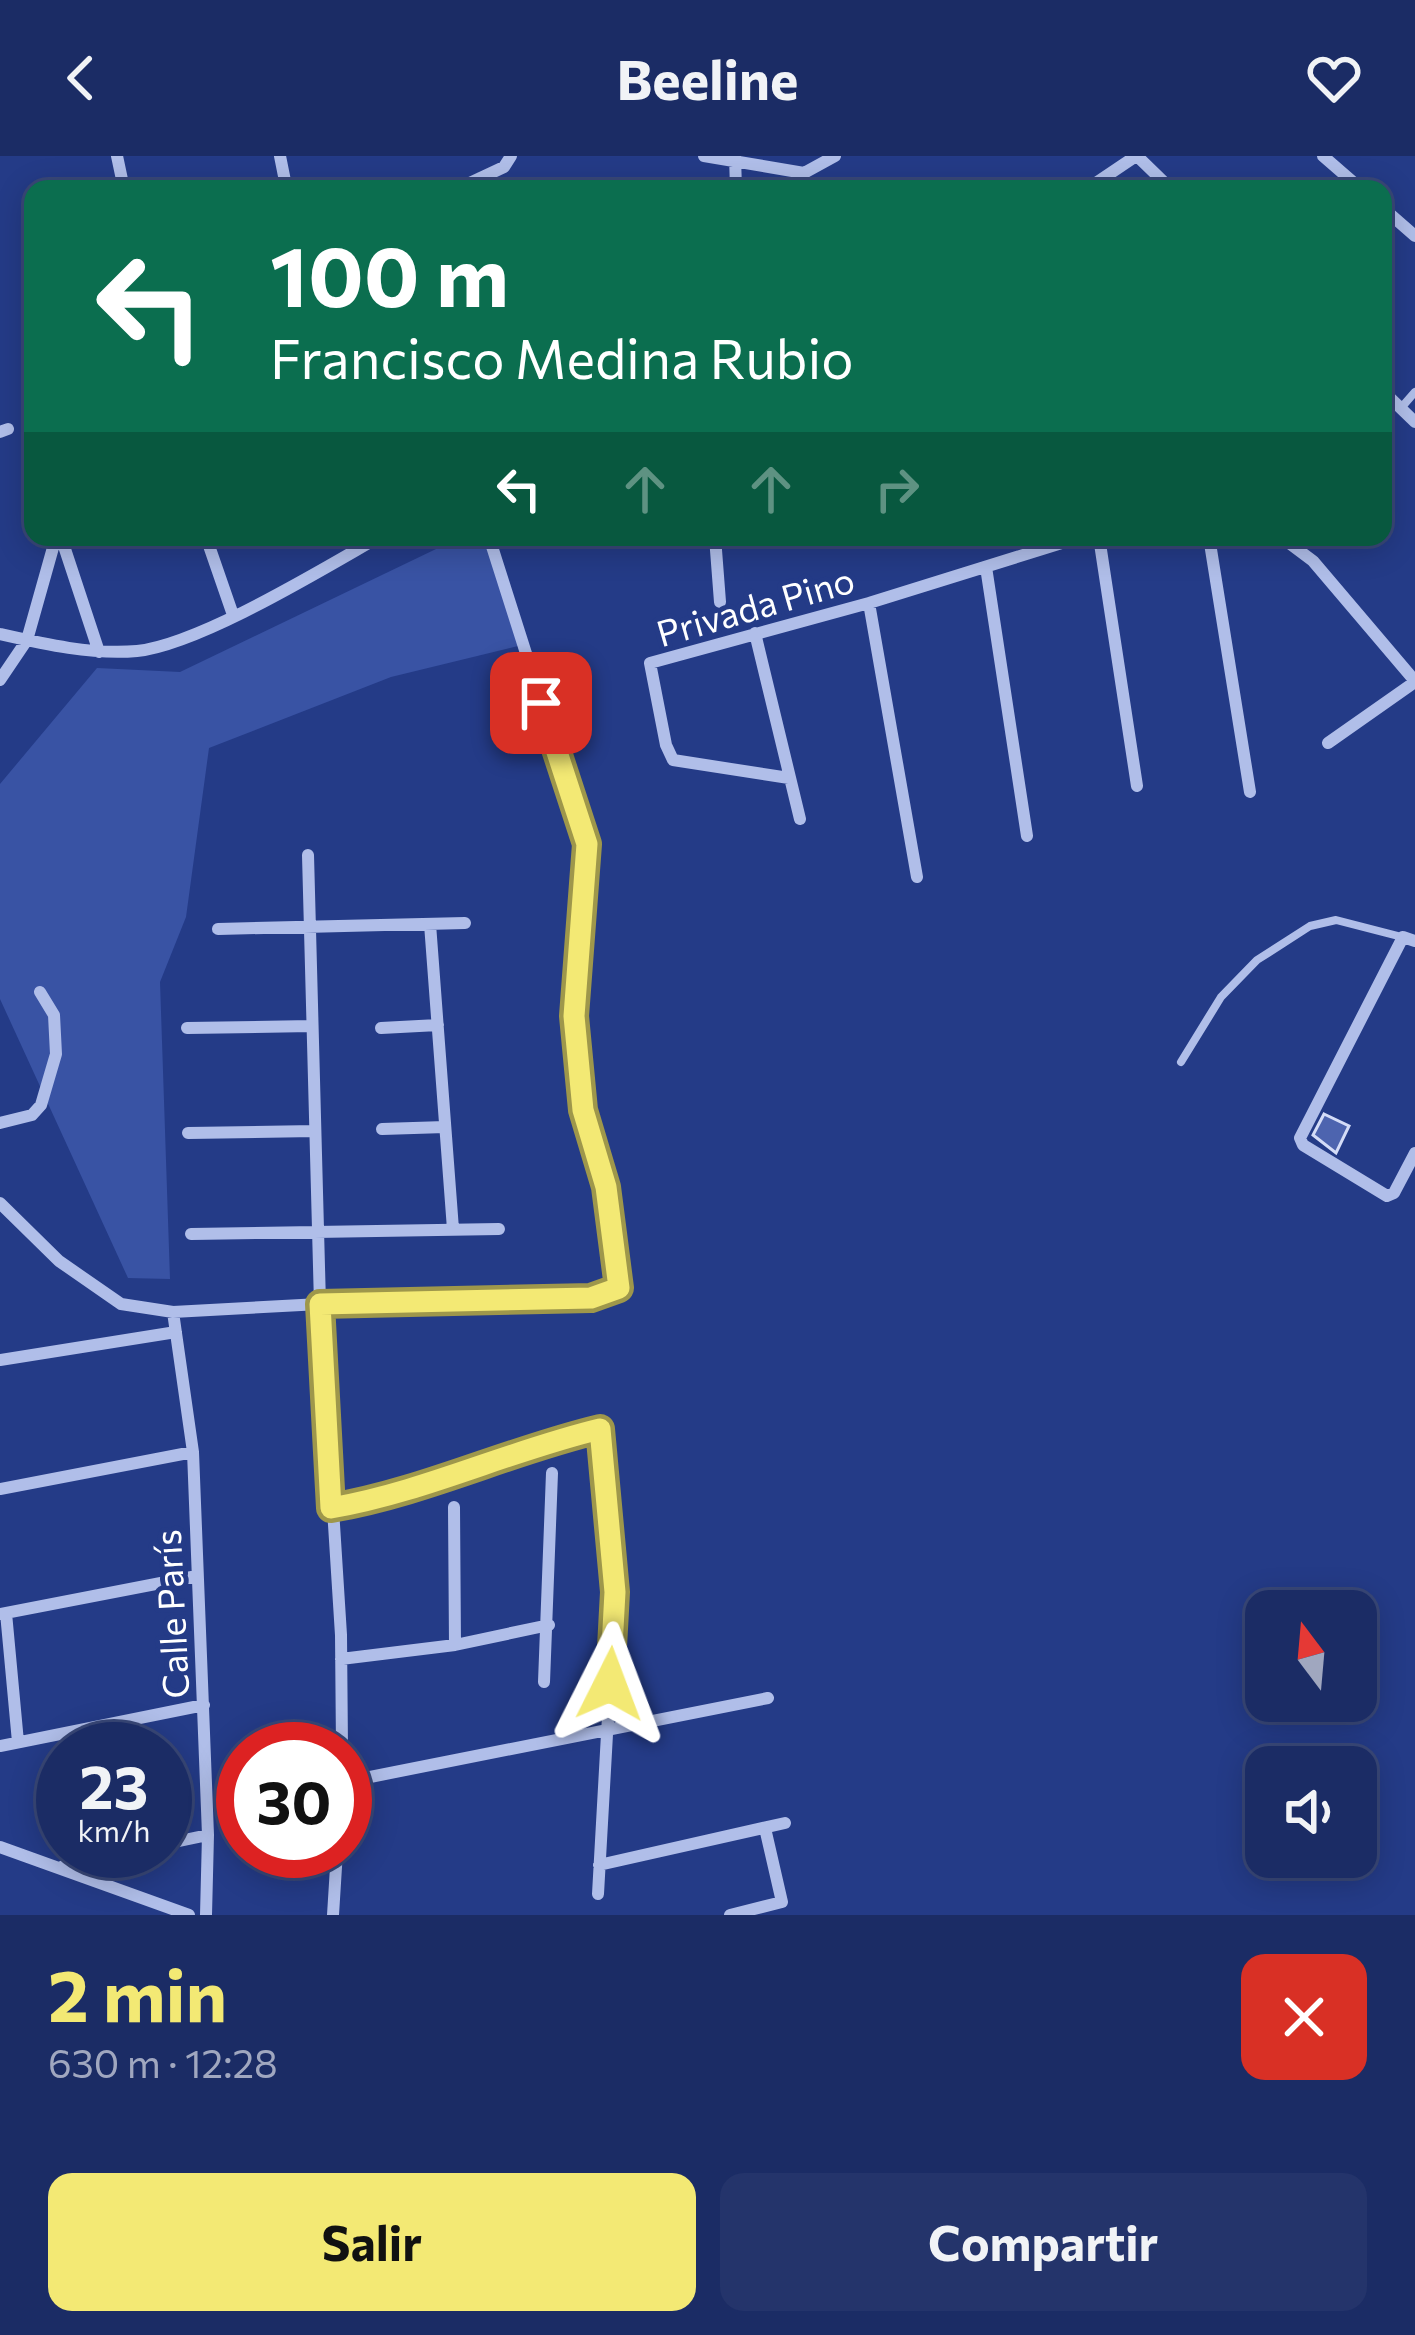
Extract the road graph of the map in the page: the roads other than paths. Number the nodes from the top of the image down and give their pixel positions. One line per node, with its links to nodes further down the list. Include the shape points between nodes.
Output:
1 (704, 156): 5 (street)
2 (836, 156): 5 (street, via 804,173)
3 (1136, 156): 8 (street); 9 (street)
4 (1323, 156): 10 (street)
5 (735, 159)
6 (507, 161): 7 (street)
7 (473, 180)
8 (1100, 180)
9 (1161, 180)
10 (1351, 180)
11 (1392, 216): 12 (street)
12 (1415, 236)
13 (1415, 392): 15 (lane)
14 (1392, 400): 15 (street)
15 (1401, 408): 16 (street)
16 (1415, 422)
17 (55, 546): 33 (street)
18 (61, 546): 34 (street)
19 (209, 546): 30 (street)
20 (351, 546): 30 (street)
21 (492, 546): 67 (street, via 587,844 574,1016 583,1110 606,1187 619,1288 591,1298)
22 (716, 546): 28 (street)
23 (1052, 546): 27 (street, Privada Pino)
24 (1100, 546): 39 (street)
25 (1210, 546): 40 (street)
26 (1292, 546): 36 (street)
27 (986, 567): 29 (street, Privada Pino); 42 (street)
28 (720, 602)
29 (869, 603): 31 (street, Privada Pino); 44 (street)
30 (233, 615): 34 (street, via 180,640)
31 (755, 633): 38 (street); 38 (street, Privada Pino, via 650,663 666,745 673,760)
32 (0, 634): 33 (street)
33 (27, 640): 34 (street); 35 (street)
34 (99, 652)
35 (0, 680)
36 (1415, 682): 37 (street)
37 (1328, 743)
38 (789, 778): 41 (street)
39 (1137, 786)
40 (1250, 792)
41 (800, 819)
42 (1027, 836)
43 (308, 854): 47 (street)
44 (917, 877)
45 (465, 923): 46 (street)
46 (430, 924): 47 (street); 51 (street)
47 (311, 925): 48 (street); 52 (street)
48 (218, 929)
49 (1409, 939): 55 (lane, via 1336,920 1310,926 1257,960 1221,997); 61 (street, via 1300,1138 1387,1196)
50 (40, 992): 56 (street, via 55,1015 56,1054 41,1106)
51 (438, 1025): 54 (street); 57 (street)
52 (312, 1026): 53 (street); 59 (street)
53 (187, 1028)
54 (381, 1028)
55 (1181, 1062)
56 (0, 1123)
57 (445, 1127): 58 (street); 64 (street)
58 (382, 1129)
59 (315, 1131): 60 (street); 65 (street)
60 (188, 1132)
61 (1415, 1153)
62 (0, 1203): 68 (street, via 59,1261 122,1304)
63 (499, 1228): 64 (street)
64 (454, 1229): 65 (street)
65 (318, 1232): 66 (street); 67 (street)
66 (191, 1234)
67 (320, 1304): 68 (street); 75 (street)
68 (173, 1312): 69 (street, Calle París)
69 (176, 1332): 70 (street); 71 (street, Calle París)
70 (0, 1360)
71 (193, 1452): 73 (street); 76 (street, Calle París)
72 (552, 1473): 78 (street)
73 (0, 1489)
74 (454, 1507): 79 (street)
75 (331, 1508): 80 (street); 85 (street, via 600,1429 615,1592)
76 (196, 1576): 77 (street); 83 (street, Calle París)
77 (3, 1614): 86 (street)
78 (549, 1625): 79 (street); 81 (street)
79 (455, 1645): 80 (street)
80 (341, 1659): 84 (street)
81 (544, 1682)
82 (769, 1698): 85 (street)
83 (204, 1705): 86 (street); 91 (street, Calle París)
84 (342, 1722)
85 (607, 1730): 88 (street); 95 (street)
86 (18, 1742): 87 (street)
87 (0, 1746)
88 (372, 1777)
89 (785, 1823): 90 (street)
90 (765, 1828): 95 (street); 99 (street, via 782,1901)
91 (208, 1835): 92 (street); 101 (street, Calle París)
92 (192, 1838)
93 (0, 1847): 94 (street)
94 (36, 1859)
95 (599, 1865): 98 (street)
96 (91, 1878): 100 (street)
97 (335, 1878): 102 (street)
98 (598, 1894)
99 (774, 1910): 103 (street)
100 (189, 1915)
101 (206, 1915)
102 (333, 1915)
103 (730, 1915)

